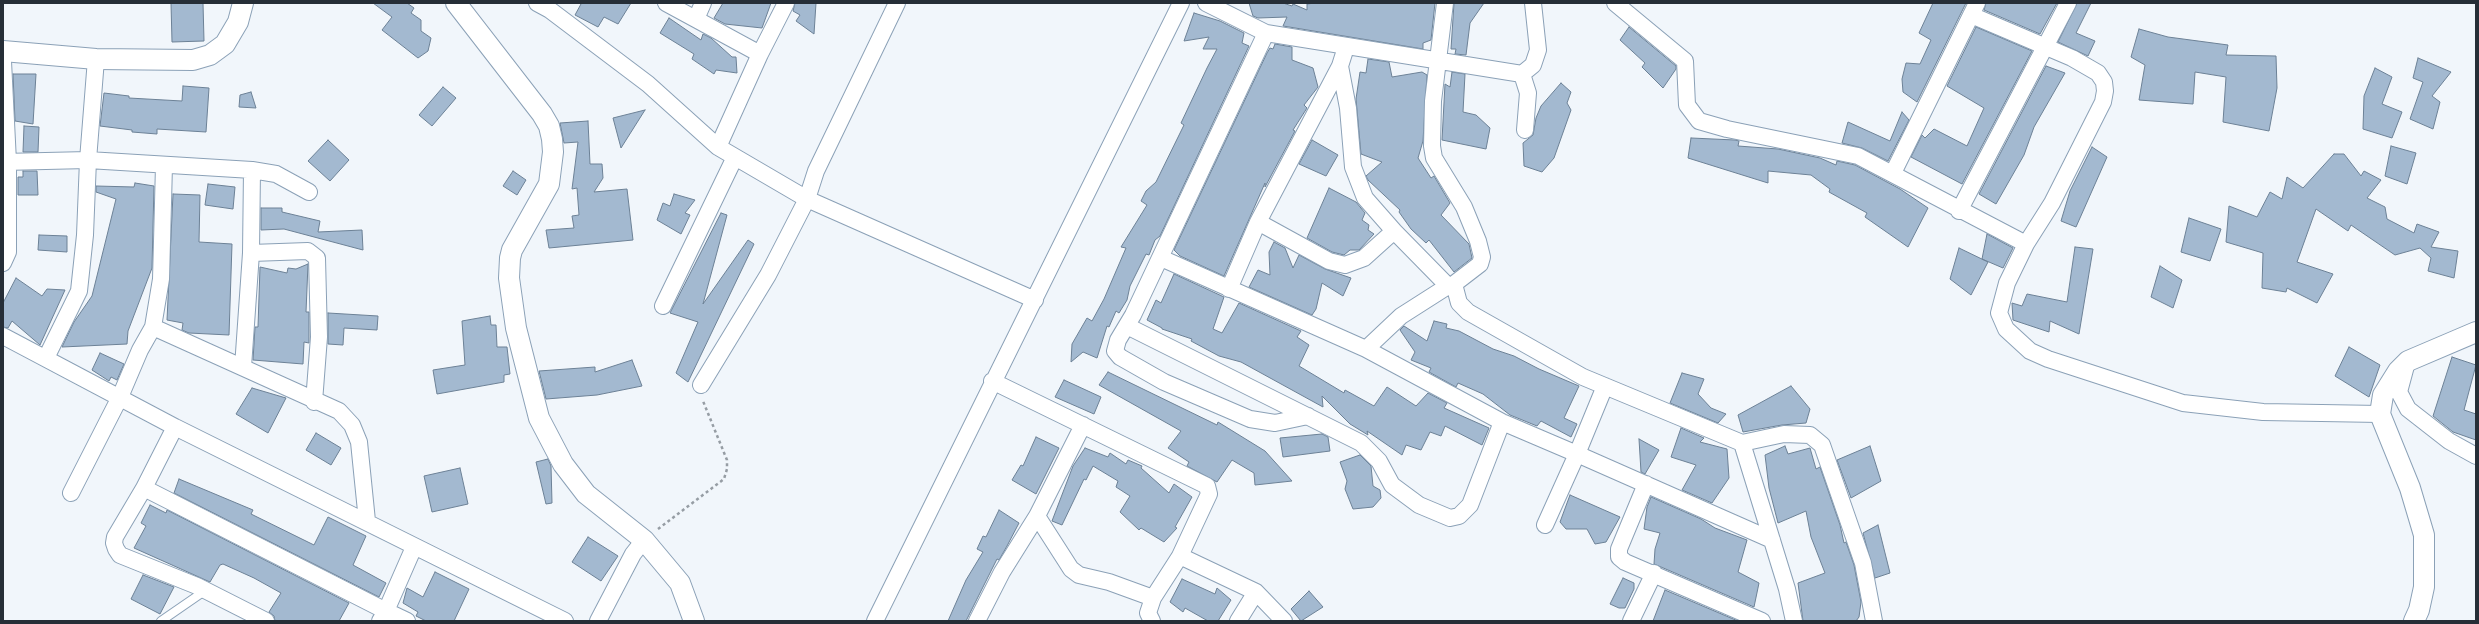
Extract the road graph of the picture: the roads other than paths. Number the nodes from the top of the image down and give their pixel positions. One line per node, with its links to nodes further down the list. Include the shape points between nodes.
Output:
1 (243, 3): 21 (street, via 238,22 225,44 210,55 192,60)
2 (456, 3): 74 (street, via 542,114 549,126 552,139 549,184 512,250 509,278 516,328 539,418 563,464 586,494)
3 (537, 3): 27 (street, via 550,10 648,84)
4 (666, 3): 15 (street)
5 (703, 3): 15 (street)
6 (786, 3): 20 (street)
7 (897, 3): 35 (street, via 816,171)
8 (1181, 3): 45 (street)
9 (1206, 3): 16 (street)
10 (1445, 3): 22 (street)
11 (1533, 3): 25 (street, via 1538,50 1533,65)
12 (1615, 3): 33 (street, via 1685,62 1687,105 1699,121 1858,156)
13 (2068, 3): 18 (street)
14 (1974, 9): 18 (street); 33 (street)
15 (696, 19): 20 (street)
16 (1266, 33): 17 (street); 42 (street)
17 (1346, 47): 22 (street); 24 (street)
18 (2045, 48): 36 (street); 39 (street, via 2072,58 2098,73 2104,82 2105,91 2103,102 2052,203)
19 (3, 51): 21 (street)
20 (760, 54): 27 (street)
21 (96, 59): 29 (street)
22 (1437, 59): 25 (street); 43 (street, via 1431,133 1434,158 1464,207 1482,251 1480,264)
23 (3, 61): 30 (street)
24 (1340, 66): 37 (street); 38 (street, via 1348,108 1353,167 1365,198)
25 (1522, 74): 26 (street, via 1528,93)
26 (1525, 130)
27 (718, 147): 28 (street)
28 (735, 157): 35 (street); 46 (street)
29 (88, 160): 30 (street); 31 (street); 52 (street, via 85,235 78,291)
30 (6, 162): 41 (street)
31 (164, 165): 32 (street); 47 (street, via 161,279)
32 (252, 170): 34 (street, via 276,174); 40 (street)
33 (1893, 173): 36 (street)
34 (309, 192)
35 (807, 199): 45 (street); 56 (street, via 768,275)
36 (1960, 211): 39 (street, via 2011,234)
37 (1258, 222): 38 (street, via 1329,261 1345,265 1364,258); 44 (street)
38 (1394, 231): 43 (street)
39 (2026, 244): 60 (street, via 2007,283 1999,313 2006,329 2030,351 2183,402 2264,412)
40 (251, 253): 54 (street); 59 (street, via 308,251 317,258 318,337)
41 (5, 255)
42 (1161, 258): 44 (street); 48 (street)
43 (1451, 285): 51 (street, via 1402,316); 57 (street, via 1459,302 1468,312 1583,377)
44 (1229, 288): 51 (street)
45 (1035, 300): 55 (street)
46 (663, 306)
47 (153, 326): 54 (street); 58 (street)
48 (1127, 326): 61 (street); 61 (street, via 1118,340 1115,352 1164,382 1250,419 1275,423)
49 (2476, 332): 53 (street)
50 (3, 336): 52 (street)
51 (1366, 349): 62 (street)
52 (46, 358): 58 (street)
53 (2408, 361): 60 (street, via 2398,371 2383,395); 67 (street, via 2399,392 2408,410 2449,441)
54 (242, 366): 59 (street)
55 (992, 381): 63 (street); 89 (street)
56 (701, 385)
57 (1605, 386): 65 (street); 66 (street)
58 (120, 397): 64 (street); 70 (street)
59 (314, 402): 72 (street, via 338,411 352,424 359,442)
60 (2380, 414): 98 (street, via 2410,488 2424,536 2424,588)
61 (1308, 416): 62 (street, via 1361,443 1380,461 1392,485 1419,504 1450,518 1459,516 1470,505)
62 (1502, 422): 66 (street)
63 (1083, 424): 71 (street); 77 (street, via 1207,486 1209,494)
64 (175, 427): 69 (street); 72 (street)
65 (1742, 443): 75 (street); 97 (street, via 1784,434 1810,435 1822,445 1863,563)
66 (1577, 454): 68 (street); 73 (street)
67 (2476, 456)
68 (1646, 484): 75 (street); 78 (street, via 1619,549 1620,557 1625,562)
69 (144, 488): 79 (street, via 115,537 116,549 120,555); 82 (street)
70 (71, 493)
71 (1037, 516): 81 (street, via 1072,569 1079,575 1109,582); 90 (street, via 1002,572)
72 (367, 521): 76 (street)
73 (1545, 525)
74 (644, 540): 87 (street, via 633,554); 88 (street, via 680,583)
75 (1772, 540): 96 (street)
76 (414, 547): 82 (street); 86 (street)
77 (1180, 556): 80 (street); 81 (street)
78 (1654, 574): 94 (street); 95 (street)
79 (206, 590): 83 (lane); 84 (street)
80 (1256, 592): 92 (street); 93 (street)
81 (1153, 598): 91 (street, via 1148,612)
82 (383, 616): 85 (street)
83 (160, 621)
84 (266, 621)
85 (407, 621)
86 (565, 621)
87 (598, 621)
88 (694, 621)
89 (875, 621)
90 (977, 621)
91 (1152, 621)
92 (1238, 621)
93 (1284, 621)
94 (1632, 621)
95 (1762, 621)
96 (1794, 621)
97 (1874, 621)
98 (2414, 621)

